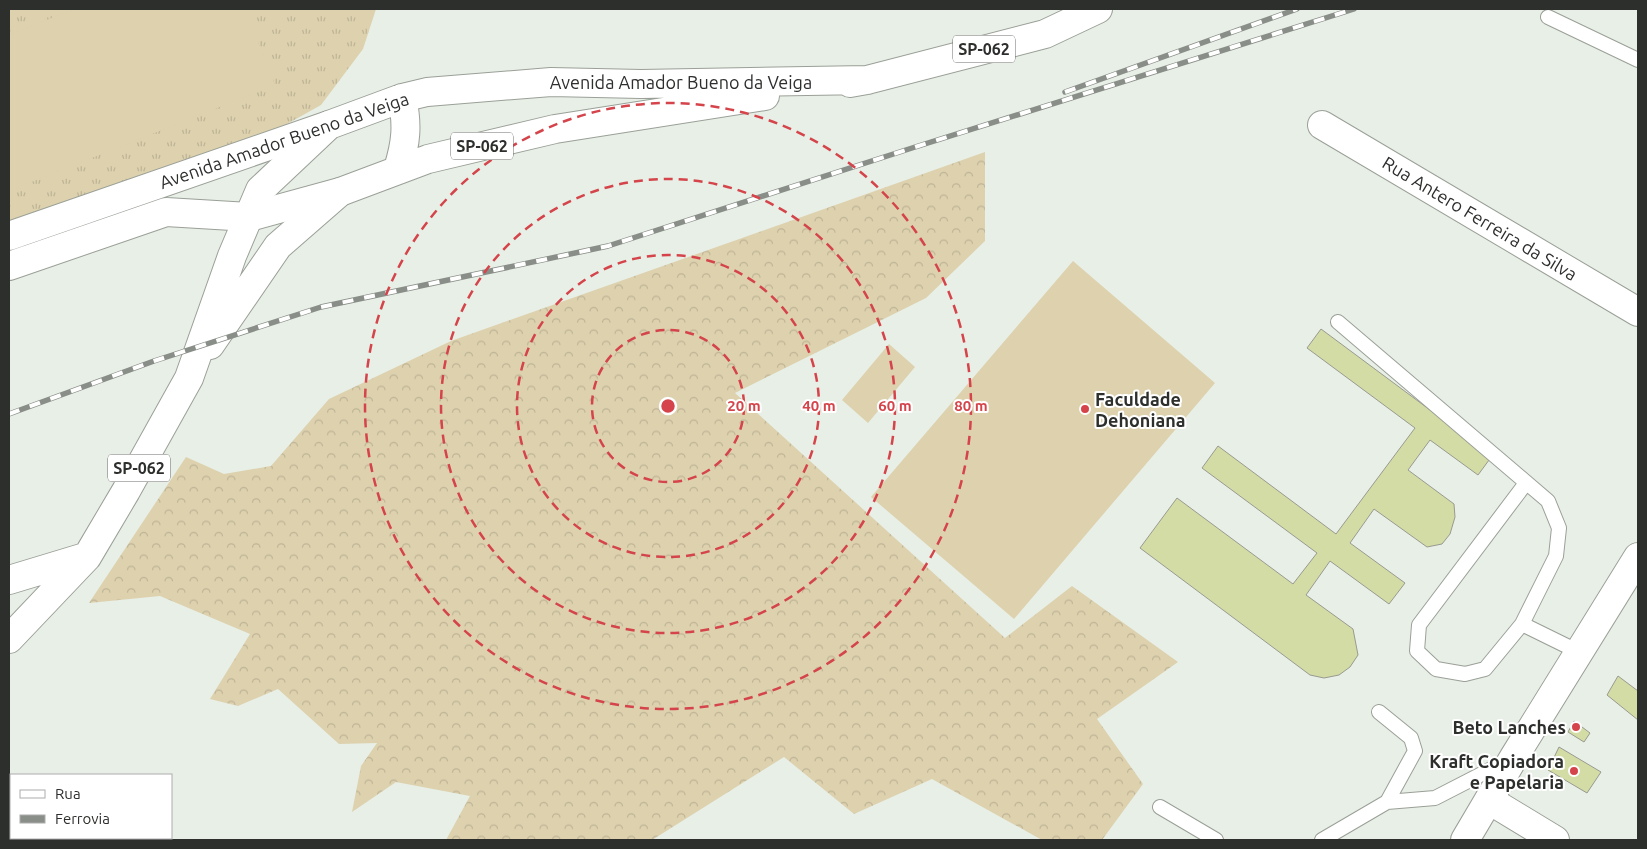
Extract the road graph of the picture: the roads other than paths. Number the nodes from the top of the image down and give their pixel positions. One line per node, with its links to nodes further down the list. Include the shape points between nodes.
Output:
1 (1098, 9): 4 (main road, Avenida Amador Bueno da Veiga / SP-062, via 1045,34)
2 (1548, 18): 3 (lane)
3 (1638, 60)
4 (867, 80): 5 (main road, Avenida Amador Bueno da Veiga / SP-062, via 641,84 551,82 427,92); 8 (main road, Avenida Amador Bueno da Veiga / SP-062, via 555,129 428,159)
5 (402, 98): 6 (main road, Avenida Amador Bueno da Veiga / SP-062); 8 (main road, via 406,131)
6 (329, 125): 10 (main road, via 260,190); 11 (main road, Avenida Amador Bueno da Veiga)
7 (1322, 125): 13 (main road, Rua Antero Ferreira da Silva)
8 (398, 170): 9 (main road, Avenida Amador Bueno da Veiga / SP-062)
9 (340, 192): 10 (main road, Avenida Amador Bueno da Veiga); 15 (main road, Avenida Amador Bueno da Veiga / SP-062, via 278,246)
10 (249, 217): 12 (main road, Avenida Amador Bueno da Veiga, via 166,212); 15 (main road)
11 (9, 236)
12 (9, 266)
13 (1638, 312)
14 (1338, 322): 16 (lane)
15 (189, 378): 17 (main road, SP-062)
16 (1526, 483): 20 (lane, via 1548,502 1559,528 1556,556); 20 (lane, via 1419,625 1417,650 1436,669 1465,674 1485,669)
17 (87, 557): 19 (main road); 21 (main road, SP-062)
18 (1638, 557): 22 (main road)
19 (9, 580)
20 (1522, 624): 22 (lane)
21 (9, 640)
22 (1579, 652): 24 (main road)
23 (1379, 712): 26 (lane, via 1411,738 1415,752)
24 (1514, 757): 25 (main road); 26 (lane, via 1435,798)
25 (1489, 800): 30 (main road); 31 (main road)
26 (1387, 802): 29 (lane)
27 (1160, 807): 28 (lane)
28 (1216, 840)
29 (1322, 840)
30 (1465, 840)
31 (1555, 840)

